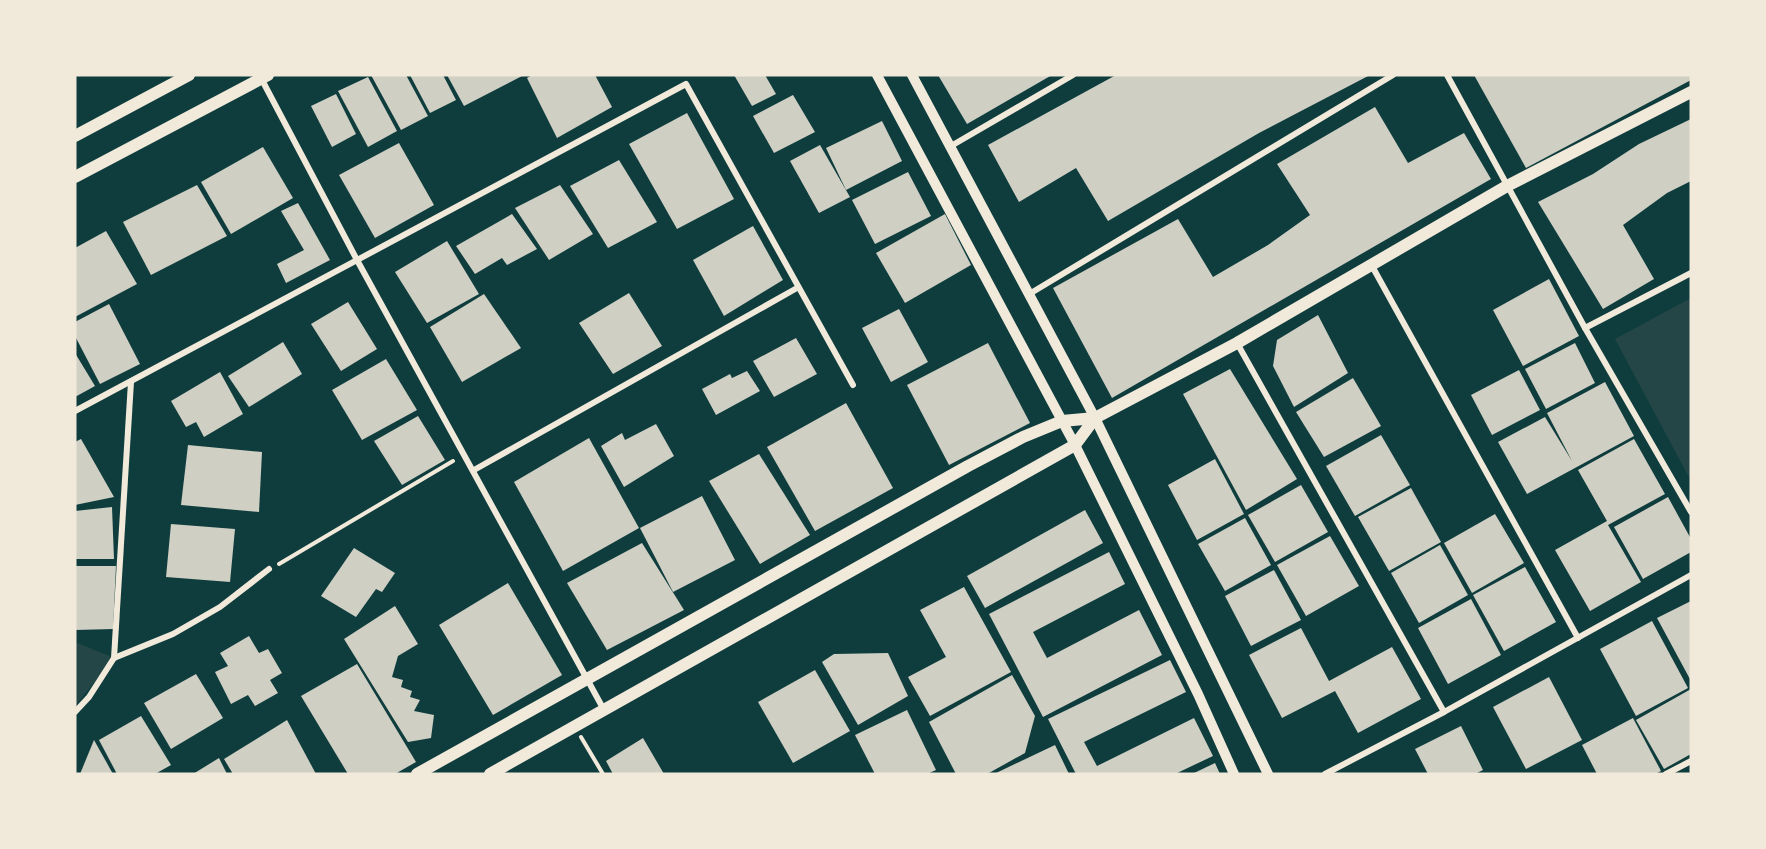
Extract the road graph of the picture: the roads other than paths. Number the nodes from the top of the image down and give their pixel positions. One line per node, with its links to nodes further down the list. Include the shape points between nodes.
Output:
1 (189, 75): 9 (main road)
2 (878, 75): 24 (street)
3 (912, 75): 10 (street)
4 (1073, 75): 10 (street)
5 (1393, 75): 17 (street)
6 (1447, 75): 12 (street)
7 (263, 76): 11 (main road); 13 (street)
8 (1691, 92): 12 (main road)
9 (75, 136)
10 (951, 146): 17 (street)
11 (75, 177)
12 (1507, 186): 14 (main road); 18 (street)
13 (357, 260): 16 (street, via 686,84); 20 (street); 26 (street)
14 (1372, 266): 19 (main road); 30 (street)
15 (1691, 273): 18 (street)
16 (797, 288): 21 (street); 26 (street)
17 (1030, 293): 23 (street)
18 (1585, 328): 27 (street)
19 (1237, 343): 23 (main road); 35 (street)
20 (131, 382): 22 (street); 31 (street)
21 (853, 385)
22 (75, 411)
23 (1095, 418): 24 (main road); 25 (main road); 40 (street)
24 (1062, 421): 25 (street); 32 (main road, via 968,466)
25 (1075, 445): 33 (main road); 39 (street)
26 (474, 470): 32 (street)
27 (1691, 512)
28 (269, 569): 31 (street, via 220,607 173,634)
29 (1691, 575): 30 (street)
30 (1578, 638): 35 (street)
31 (114, 658): 34 (street)
32 (587, 679): 33 (street); 37 (main road)
33 (604, 710): 38 (main road)
34 (75, 712)
35 (1444, 712): 41 (street)
36 (1691, 761): 42 (street)
37 (417, 774)
38 (490, 774)
39 (1234, 774)
40 (1268, 774)
41 (1325, 774)
42 (1666, 774)

